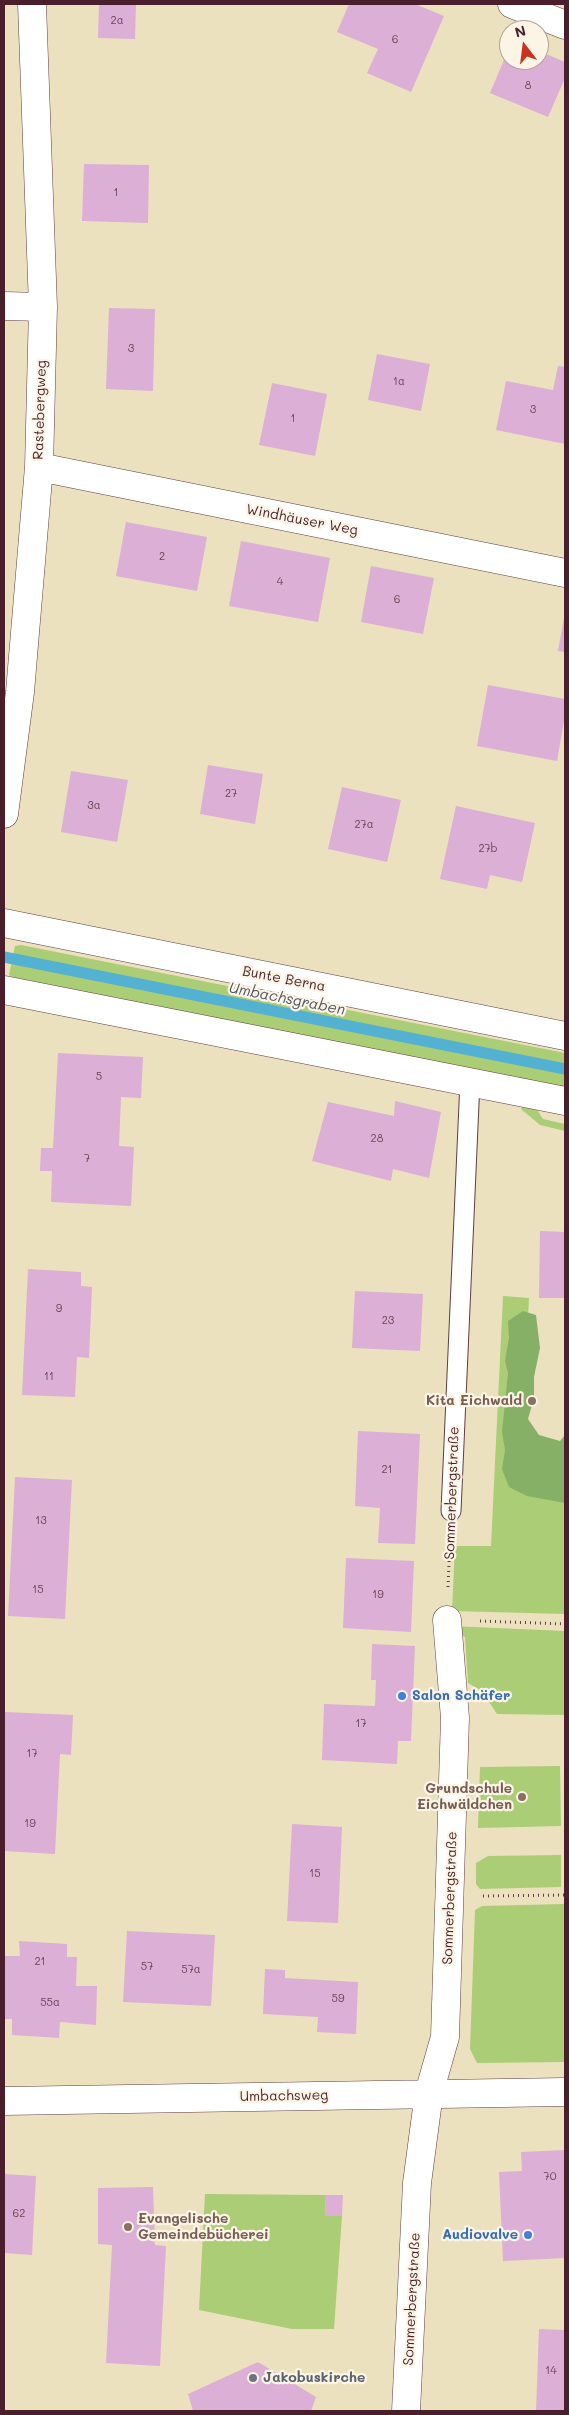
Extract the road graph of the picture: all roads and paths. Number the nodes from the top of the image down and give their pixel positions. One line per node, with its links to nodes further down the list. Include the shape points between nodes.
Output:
1 (32, 4): 5 (street, Rastebergweg)
2 (512, 4): 3 (street)
3 (565, 25)
4 (4, 306): 5 (street)
5 (43, 307): 6 (street, Rastebergweg)
6 (39, 467): 7 (street, Windhäuser Weg); 8 (street, Rastebergweg, via 20,692)
7 (565, 573)
8 (4, 814)
9 (4, 923): 11 (street, Bunte Berna)
10 (4, 990): 12 (street)
11 (565, 1036)
12 (470, 1082): 13 (street); 14 (lane, Sommerbergstraße)
13 (565, 1100)
14 (451, 1511): 15 (path, Sommerbergstraße)
15 (447, 1620): 16 (path); 18 (street, Sommerbergstraße, via 455,1718)
16 (565, 1624)
17 (565, 1895): 18 (path)
18 (450, 1896): 20 (street, Sommerbergstraße, via 445,2037)
19 (565, 2092): 20 (street, Umbachsweg)
20 (429, 2093): 21 (street, Umbachsweg); 22 (street, Sommerbergstraße, via 417,2183)
21 (4, 2101)
22 (406, 2411)

